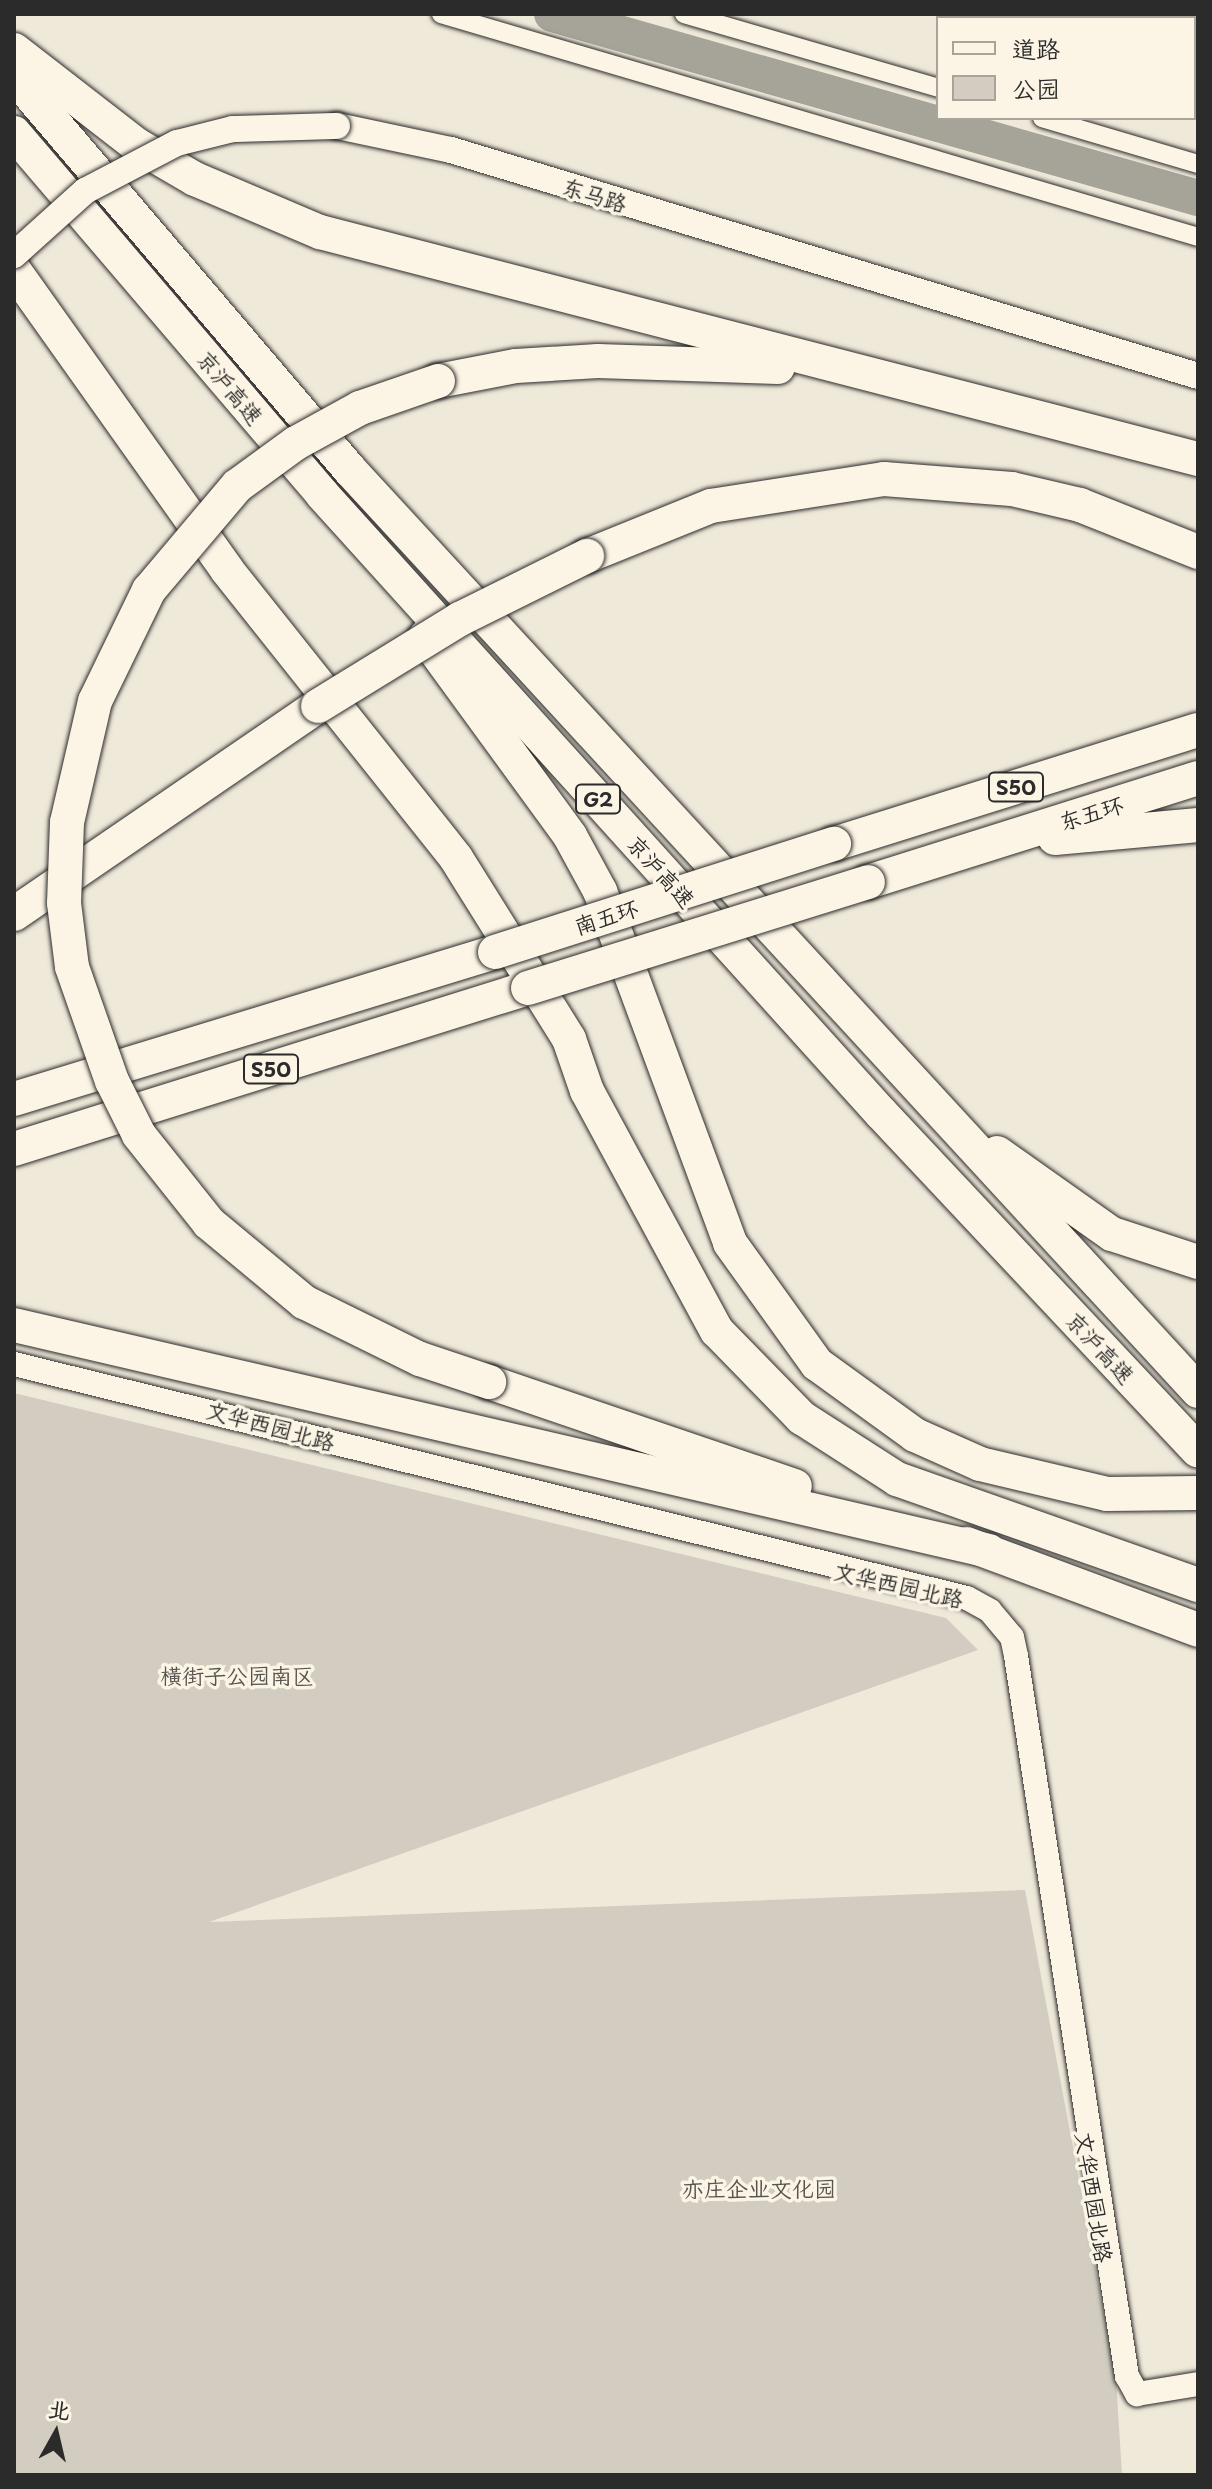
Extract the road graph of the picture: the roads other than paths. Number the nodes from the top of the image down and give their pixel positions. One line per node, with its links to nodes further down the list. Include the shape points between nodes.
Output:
1 (441, 14): 9 (street)
2 (684, 14): 5 (street)
3 (14, 50): 13 (highway, via 147,151 306,227)
4 (14, 76): 22 (highway, 京沪高速 / G2, via 350,470)
5 (936, 87)
6 (1049, 120): 8 (street)
7 (14, 133): 15 (highway, 京沪高速 / G2)
8 (1198, 164)
9 (1198, 237)
10 (14, 255): 12 (main road, 东马路, bridge, via 85,191 177,143 274,125 337,126 451,150)
11 (14, 270): 32 (highway, via 227,570 456,858 569,1039 606,1128 717,1331 802,1418 897,1479)
12 (1198, 376)
13 (913, 386): 14 (highway); 31 (highway, bridge, via 680,361 516,366 438,381 360,408 296,443 237,486 149,590 95,701 67,822 64,903 72,967 112,1081 139,1135 209,1223 304,1302 420,1359)
14 (1198, 459)
15 (322, 494): 29 (highway, 京沪高速 / G2, via 881,1113); 30 (highway, via 570,836 631,966 700,1177 764,1296 817,1364 915,1435 980,1464 1107,1494)
16 (1198, 552): 21 (highway, bridge, via 1080,505 1012,489 884,479 711,506 587,556 460,619 318,706)
17 (1198, 730): 23 (highway, 南五环 / S50, bridge)
18 (1198, 778): 20 (highway, 东五环 / S50)
19 (1198, 825): 20 (highway)
20 (983, 846): 24 (highway, 南五环 / S50, bridge)
21 (14, 914)
22 (912, 1087): 25 (highway, via 1079,1214 1154,1252); 28 (highway, 京沪高速 / G2)
23 (14, 1099)
24 (14, 1149)
25 (1198, 1262)
26 (14, 1325): 31 (highway)
27 (14, 1364): 34 (street, 文华西园北路, via 967,1598 1004,1623 1016,1656 1127,2376 1137,2394)
28 (1198, 1391)
29 (1198, 1451)
30 (1198, 1493)
31 (989, 1551): 33 (highway)
32 (1189, 1581)
33 (1198, 1630)
34 (1198, 2384)

